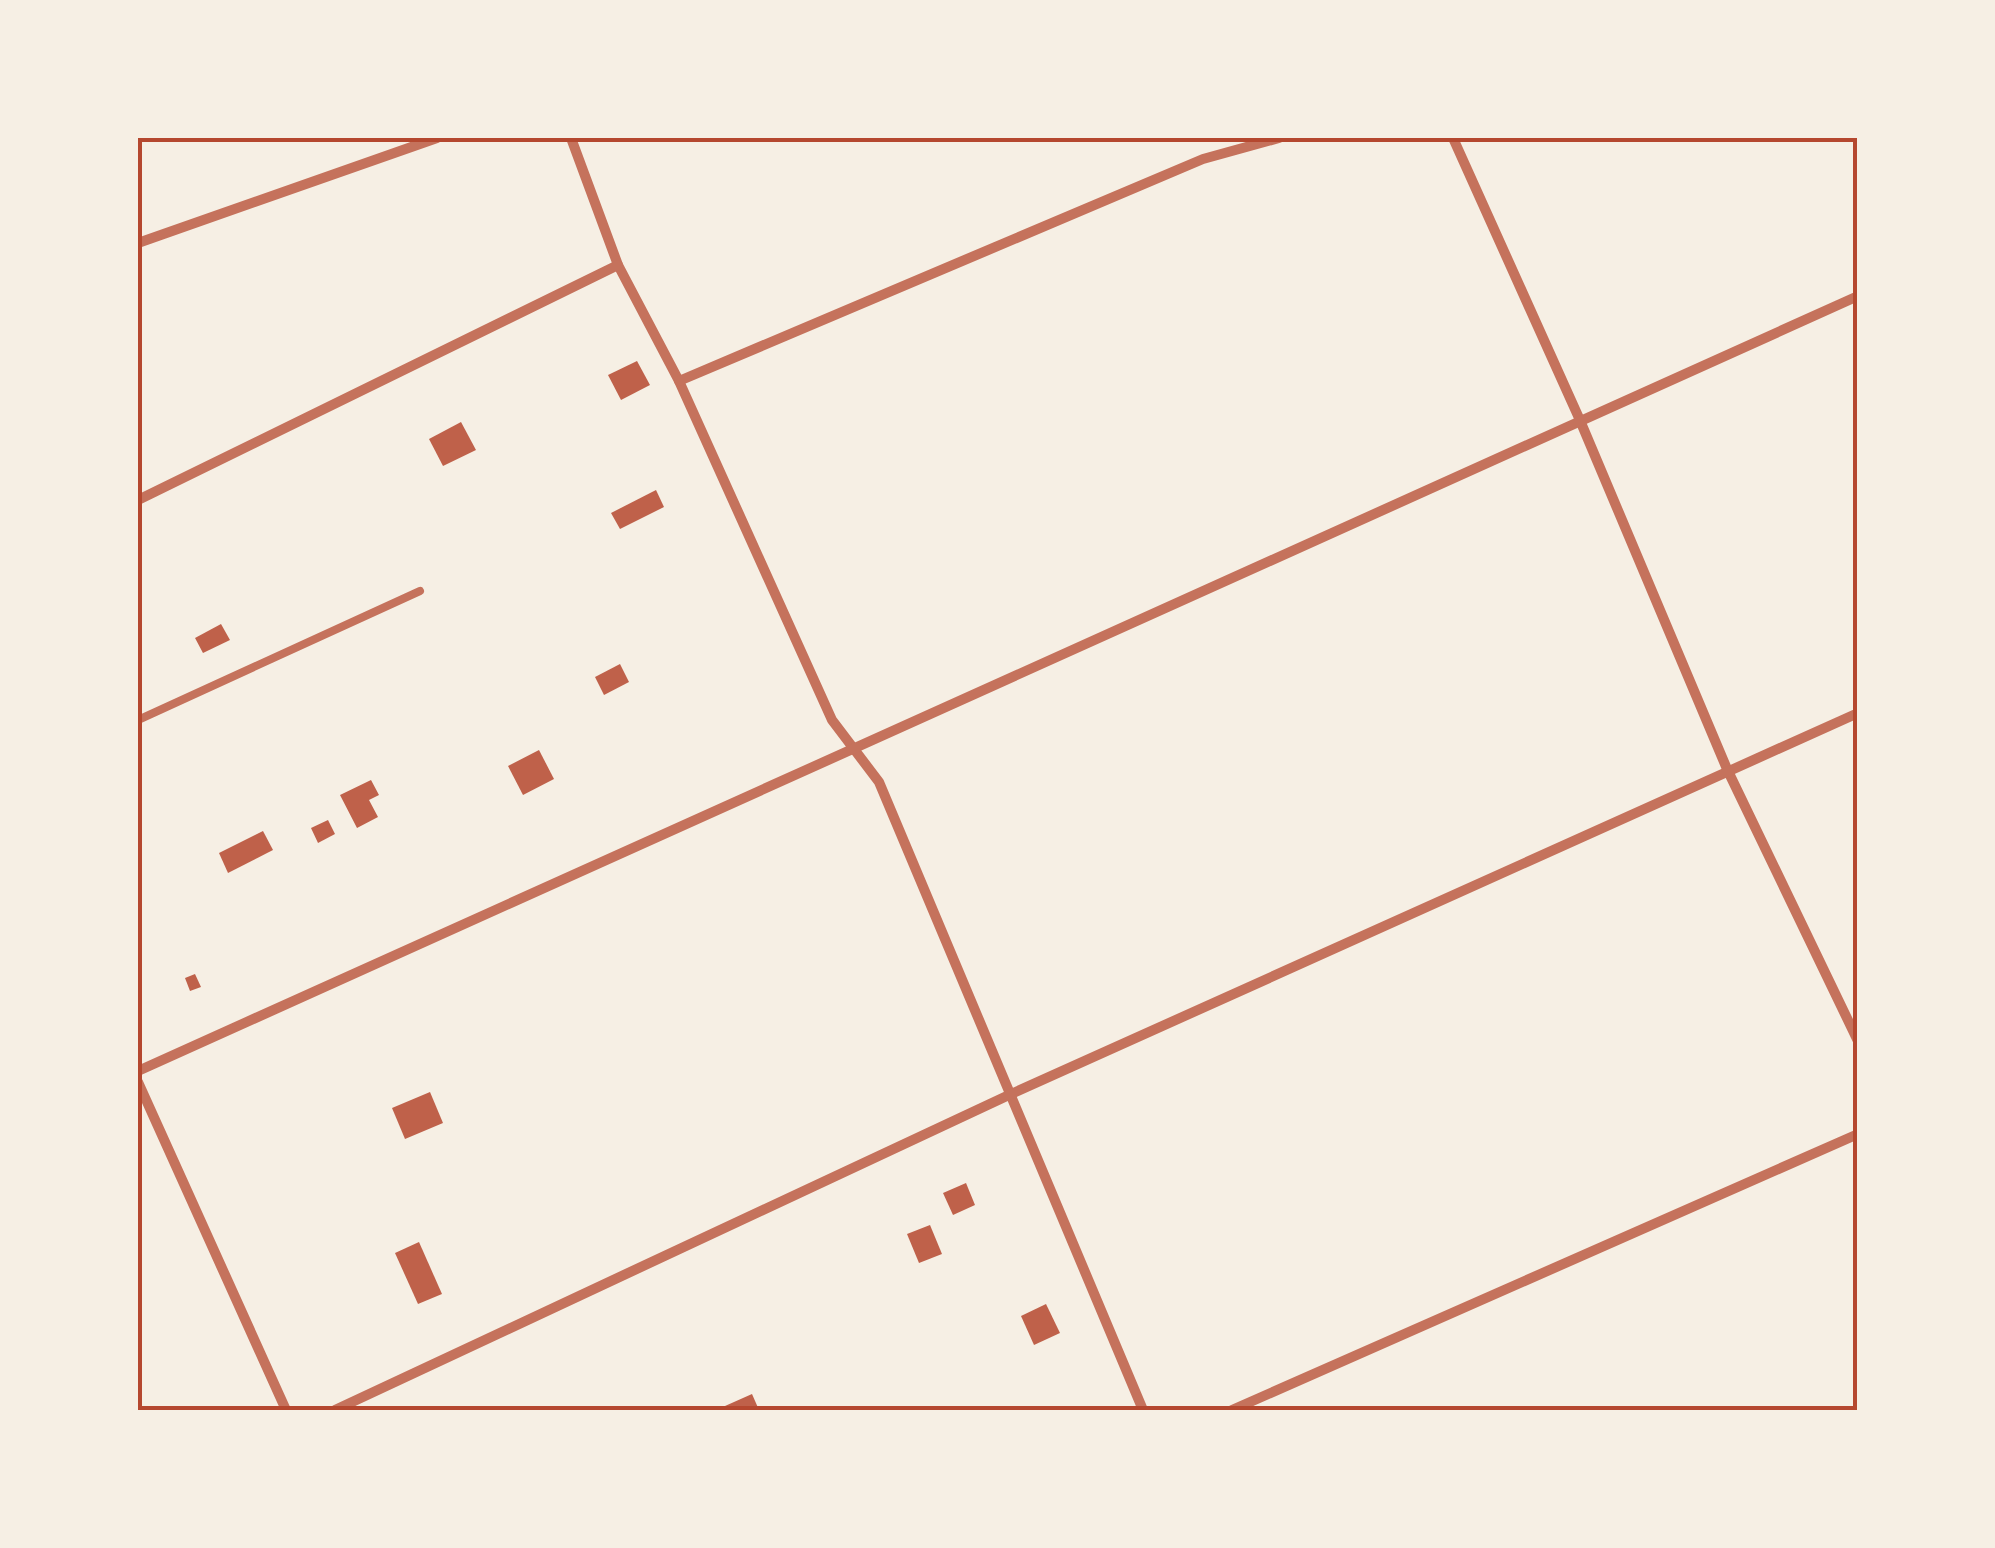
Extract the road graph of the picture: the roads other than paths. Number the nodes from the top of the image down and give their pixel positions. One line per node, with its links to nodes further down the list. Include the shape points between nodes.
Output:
1 (437, 138): 5 (street)
2 (571, 138): 6 (street)
3 (1279, 138): 8 (street, via 1203,160)
4 (1453, 138): 9 (street)
5 (138, 242)
6 (618, 265): 8 (street); 10 (street)
7 (1858, 296): 9 (street)
8 (679, 382): 14 (street, via 832,720)
9 (1579, 418): 14 (street); 15 (street)
10 (138, 500)
11 (420, 591): 13 (lane)
12 (1858, 713): 15 (street)
13 (138, 720)
14 (855, 748): 17 (street); 19 (street, via 879,782)
15 (1727, 769): 16 (street); 19 (street)
16 (1858, 1040)
17 (138, 1071)
18 (138, 1082): 21 (street)
19 (1008, 1095): 22 (street); 23 (street)
20 (1858, 1134): 24 (street)
21 (286, 1410)
22 (335, 1410)
23 (1143, 1410)
24 (1232, 1410)

